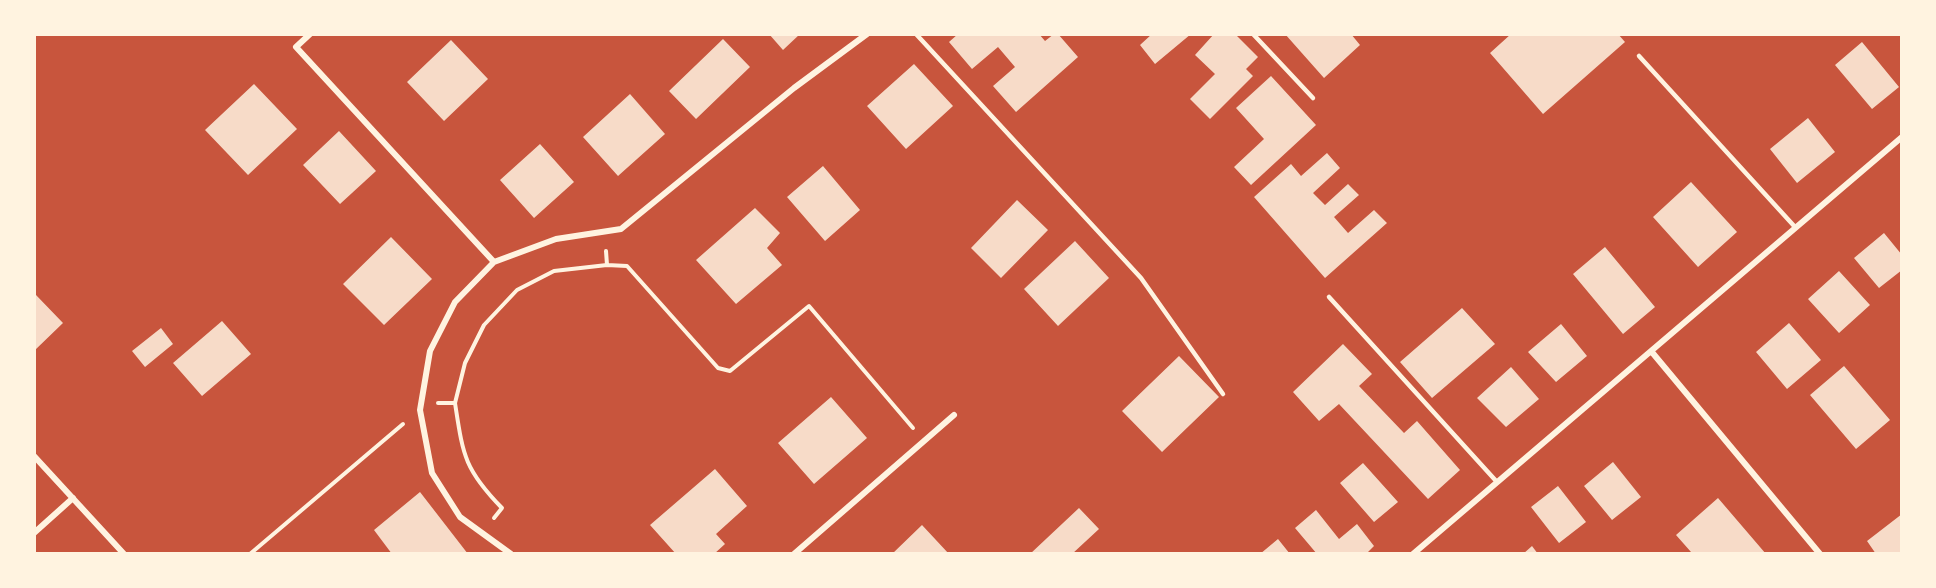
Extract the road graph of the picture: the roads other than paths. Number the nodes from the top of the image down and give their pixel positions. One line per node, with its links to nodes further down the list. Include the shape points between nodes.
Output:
1 (310, 34): 9 (street, via 296,47)
2 (867, 34): 9 (street, via 794,88 621,230 556,239)
3 (916, 34): 12 (lane, via 1141,278)
4 (1253, 34): 6 (lane)
5 (1639, 56): 8 (lane)
6 (1313, 98)
7 (1902, 137): 8 (street)
8 (1795, 227): 11 (street)
9 (494, 262): 19 (street, via 455,302 430,351 420,410 432,473 460,517)
10 (1329, 297): 15 (lane)
11 (1651, 351): 15 (street); 22 (street)
12 (1223, 394)
13 (954, 416): 20 (street)
14 (34, 456): 16 (street)
15 (1497, 483): 21 (street)
16 (72, 498): 17 (street); 18 (street)
17 (34, 533)
18 (124, 554)
19 (512, 554)
20 (794, 554)
21 (1413, 554)
22 (1820, 554)

